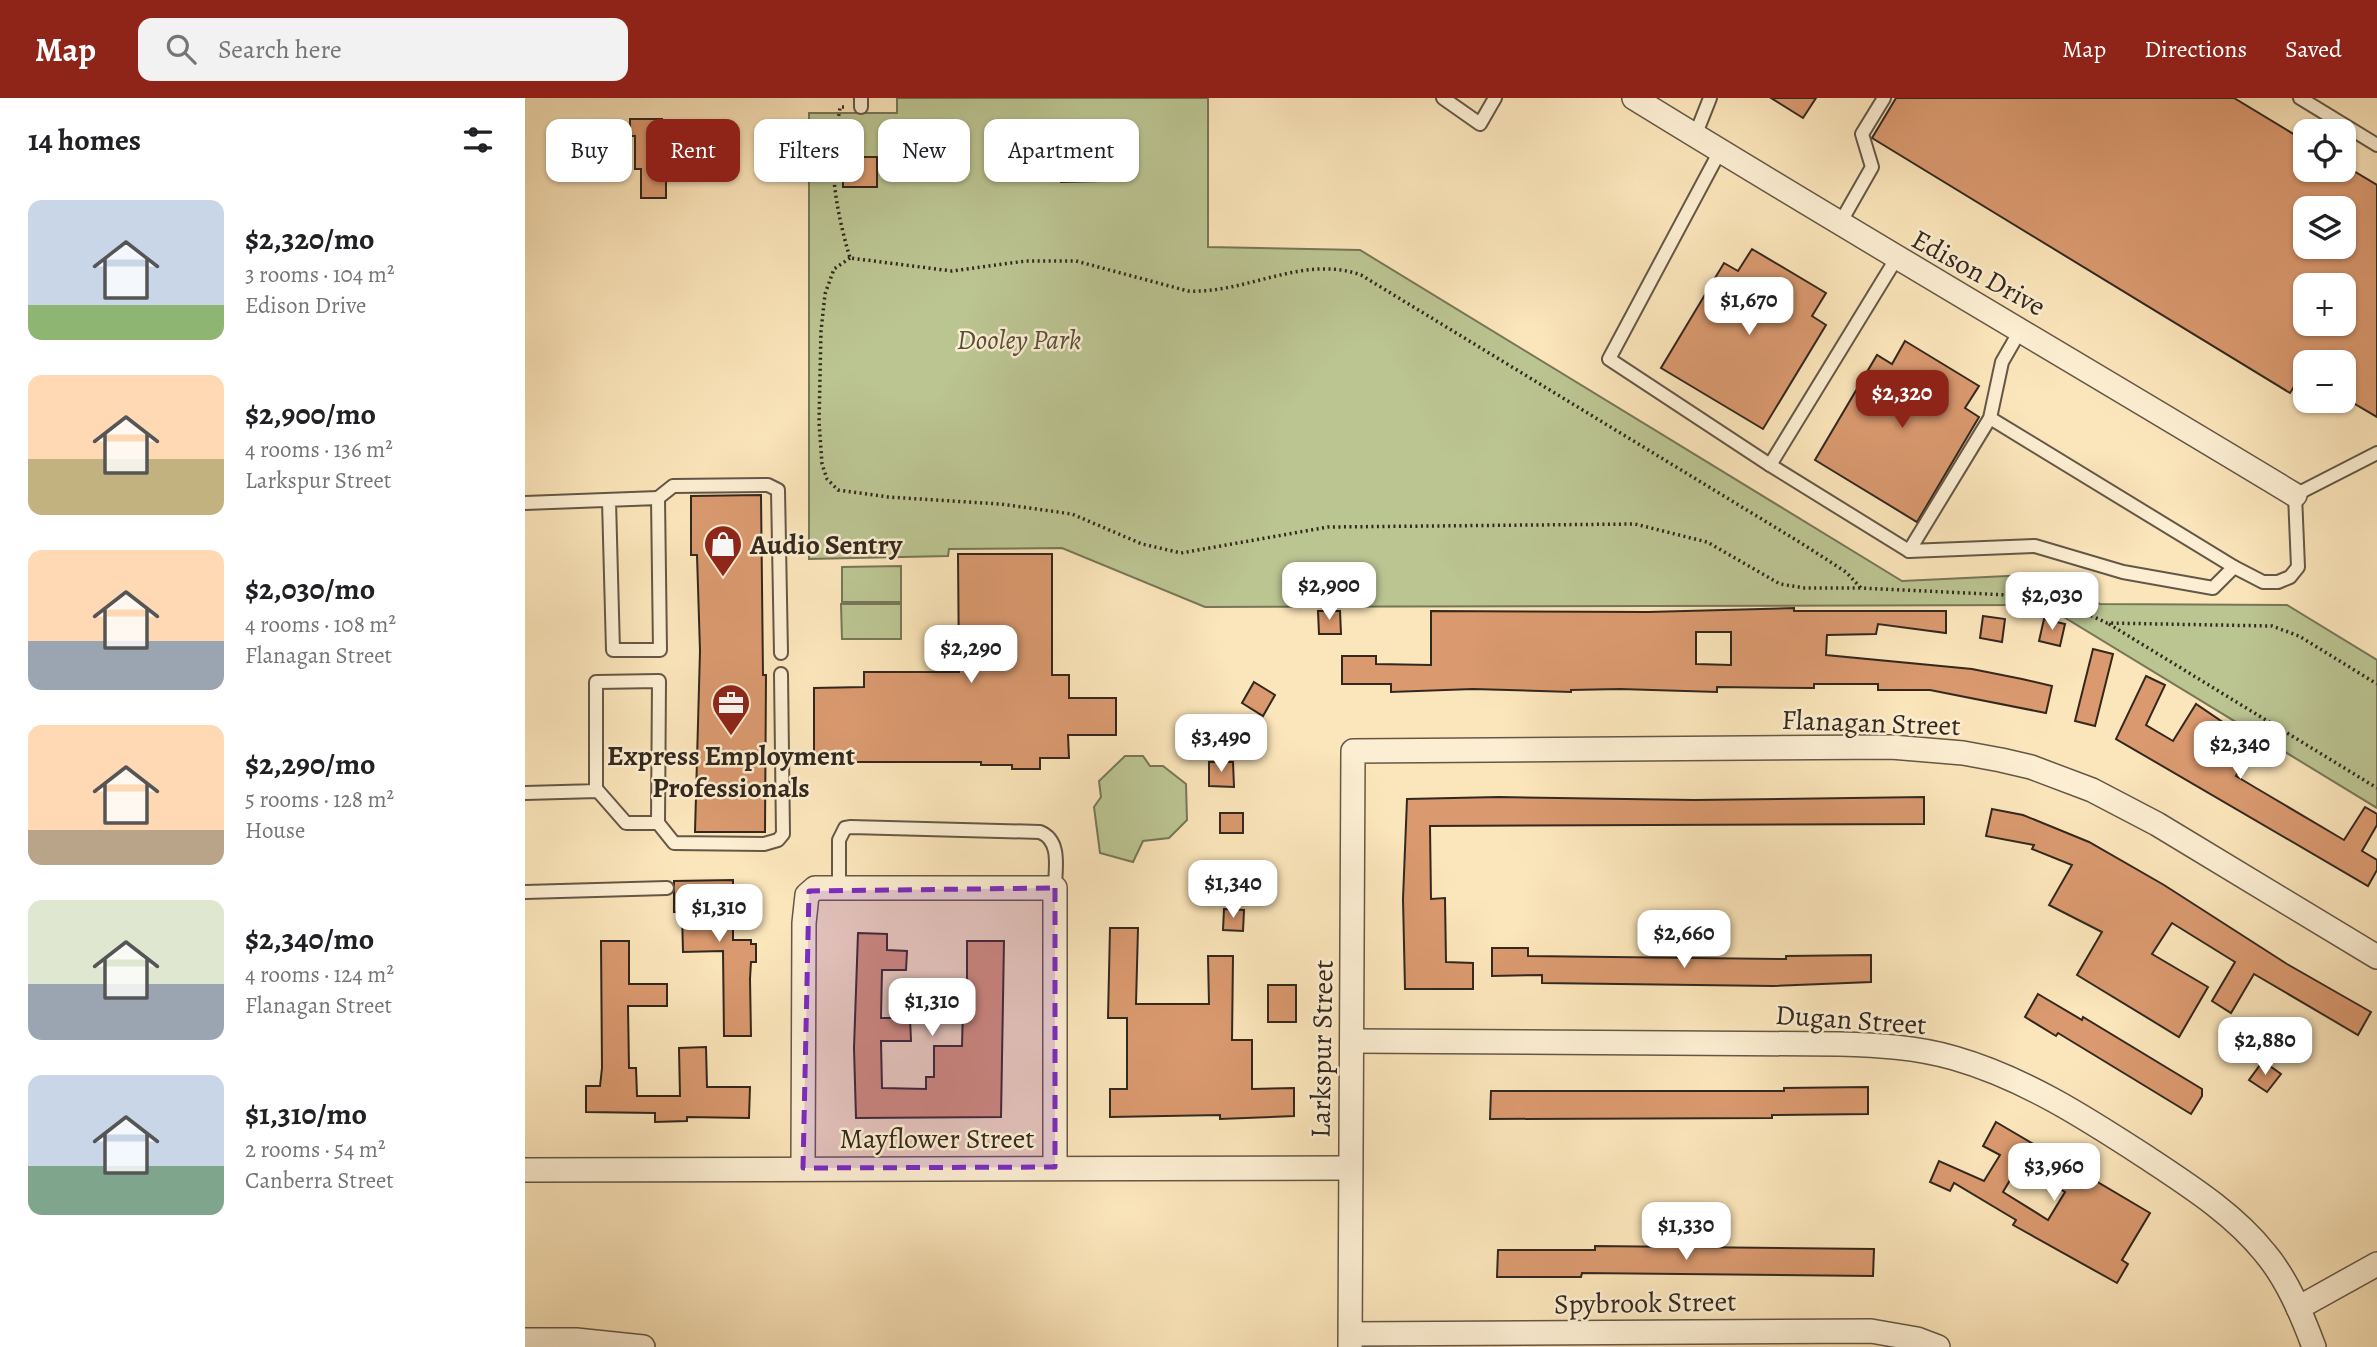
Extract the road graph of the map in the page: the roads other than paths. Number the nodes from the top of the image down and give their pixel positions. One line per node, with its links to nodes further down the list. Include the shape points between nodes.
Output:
1 (1443, 98): 2 (lane, via 1480,124)
2 (1495, 98)
3 (1634, 98): 7 (street, Edison Drive)
4 (1710, 98): 7 (lane)
5 (1884, 98): 10 (lane, via 1862,134 1872,167)
6 (2300, 98): 8 (lane)
7 (1695, 136): 9 (street, Edison Drive)
8 (2377, 145)
9 (1720, 151): 10 (street, Edison Drive); 15 (lane, via 1609,359)
10 (1839, 225): 11 (street, Edison Drive)
11 (1896, 260): 12 (street, Edison Drive); 15 (lane)
12 (2021, 329): 13 (lane, via 2002,362); 16 (street, Edison Drive)
13 (1990, 418): 20 (lane); 21 (lane)
14 (2377, 453): 16 (lane)
15 (1770, 465): 20 (lane)
16 (2295, 495): 21 (lane, via 2298,566 2290,576 2263,582)
17 (658, 498): 18 (lane); 18 (lane, via 660,650 613,650); 22 (lane, via 673,486 768,485 778,490)
18 (609, 501): 19 (lane)
19 (525, 503)
20 (1909, 551): 21 (lane, via 2035,546 2123,572 2213,588)
21 (2234, 568)
22 (781, 653)
23 (781, 674): 27 (lane, via 783,834 764,844 674,843)
24 (1353, 751): 32 (street, Flanagan Street, via 1891,747 2001,760 2064,778 2121,804); 33 (street, Larkspur Street)
25 (596, 791): 26 (lane); 27 (lane, via 626,823); 27 (lane, via 596,681 659,681)
26 (525, 793)
27 (658, 823)
28 (667, 888): 31 (lane)
29 (839, 888): 30 (street); 30 (lane, via 839,840 845,828 1040,832 1055,846); 35 (street, via 809,891 804,923)
30 (1055, 888): 34 (street)
31 (525, 892)
32 (2377, 957)
33 (1352, 1041): 36 (street, Larkspur Street); 39 (street, Dugan Street, via 1877,1045 1953,1057 2048,1097 2187,1184 2231,1218 2266,1254)
34 (1055, 1167): 35 (street, Mayflower Street); 36 (street, Mayflower Street)
35 (803, 1168): 37 (street, Mayflower Street)
36 (1350, 1168): 41 (street, Larkspur Street)
37 (525, 1170)
38 (2377, 1264): 39 (street)
39 (2298, 1308): 44 (street, Dugan Street)
40 (525, 1340): 42 (street)
41 (1350, 1341): 43 (street, Spybrook Street, via 1871,1331)
42 (643, 1347)
43 (1938, 1347)
44 (2314, 1347)

